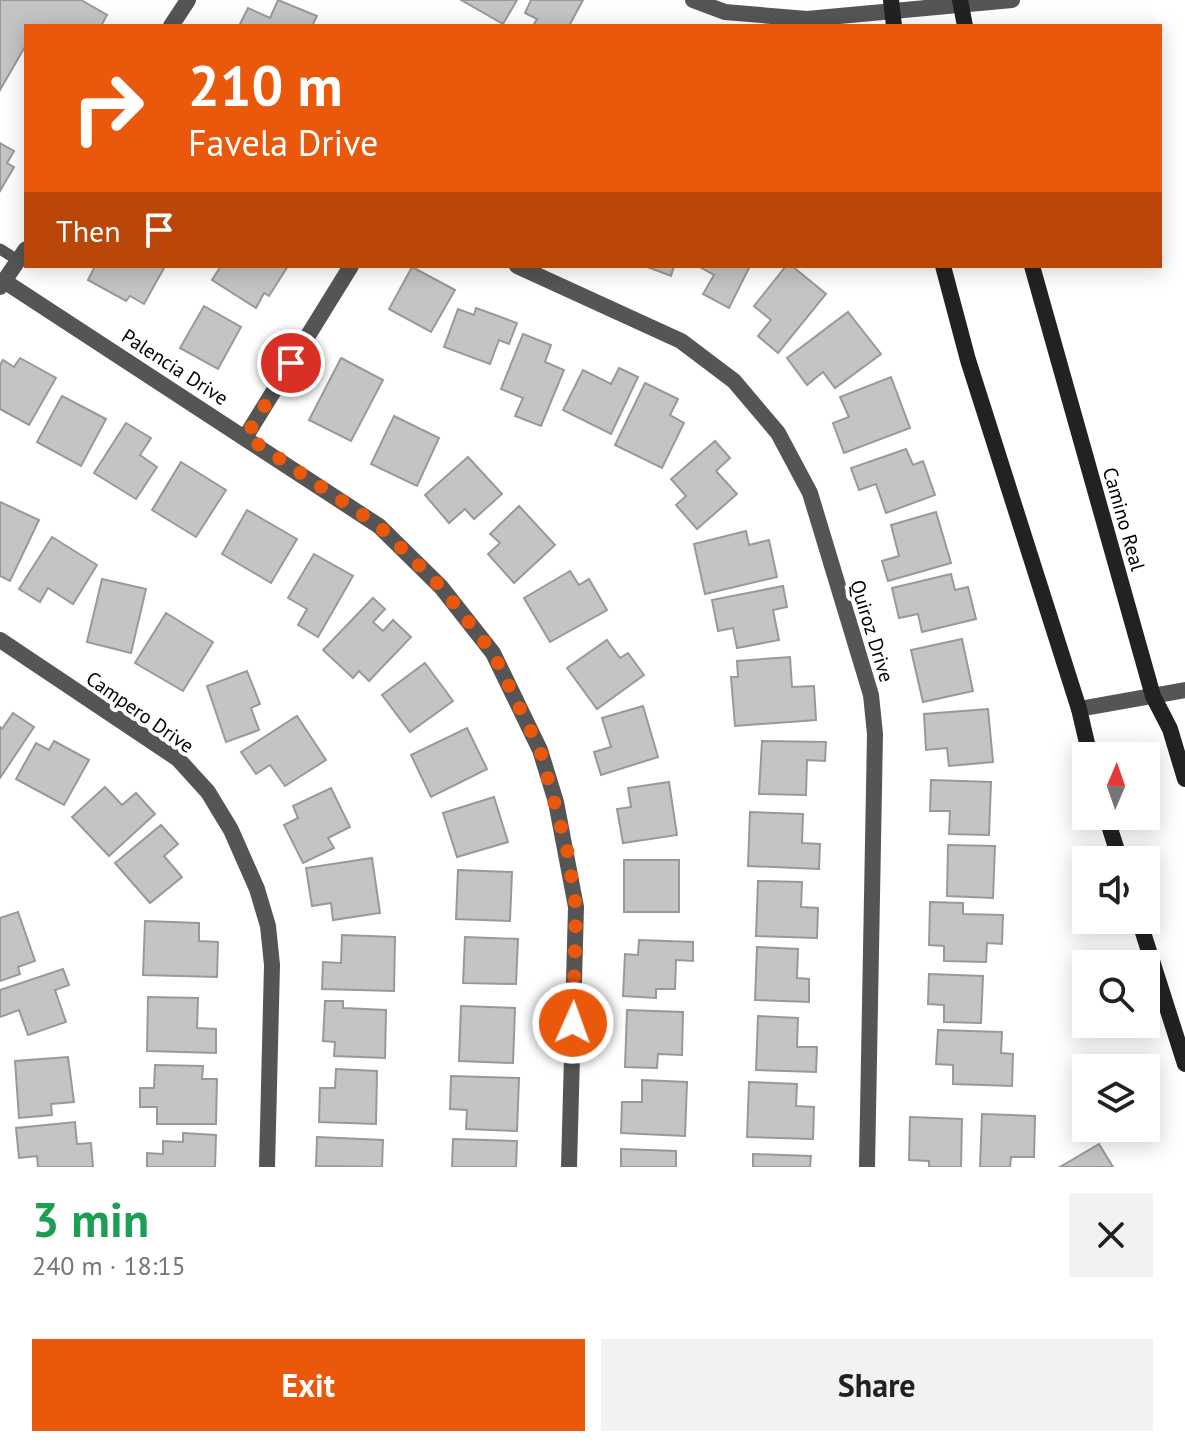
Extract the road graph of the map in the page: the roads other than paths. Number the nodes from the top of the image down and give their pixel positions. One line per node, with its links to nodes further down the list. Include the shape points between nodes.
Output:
1 (693, 0): 5 (street, via 725,12 807,19)
2 (1012, 0): 4 (street)
3 (181, 3): 6 (street)
4 (960, 4): 5 (street); 7 (main road)
5 (892, 12)
6 (172, 24)
7 (965, 24)
8 (0, 249): 9 (lane)
9 (22, 255): 14 (street)
10 (350, 268): 15 (street)
11 (521, 268): 26 (street, Quiroz Drive, via 681,341 734,381 778,433 810,493 871,695 875,734)
12 (944, 268): 19 (main road)
13 (1033, 268): 18 (main road, Camino Real)
14 (2, 284): 15 (street, Palencia Drive)
15 (246, 436): 25 (street, Palencia Drive, via 379,526 441,587 493,653 540,750 576,907)
16 (0, 640): 24 (street, Campero Drive, via 178,759 208,792 231,830 268,926 272,965)
17 (1185, 690): 18 (street)
18 (1153, 696): 19 (street); 21 (main road, Camino Real)
19 (1079, 709): 20 (main road)
20 (1087, 742)
21 (1185, 779)
22 (1143, 934): 23 (main road)
23 (1185, 1064)
24 (267, 1167)
25 (569, 1167)
26 (867, 1167)

